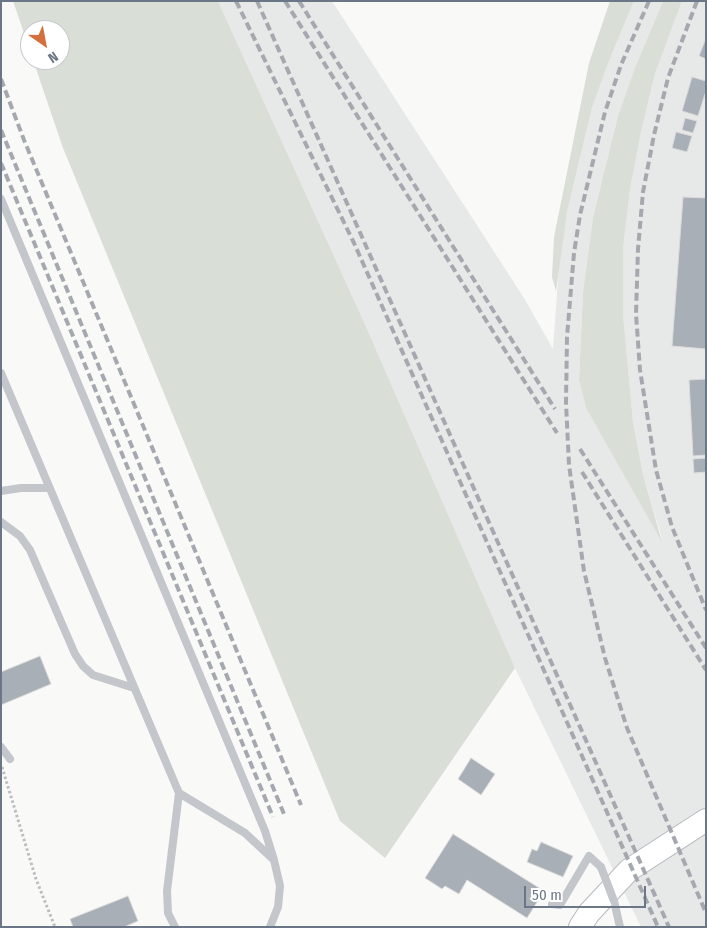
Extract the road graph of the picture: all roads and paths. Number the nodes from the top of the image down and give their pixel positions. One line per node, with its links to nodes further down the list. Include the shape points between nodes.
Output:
1 (1, 199): 12 (lane, via 265,831)
2 (1, 373): 3 (lane)
3 (49, 488): 4 (lane); 6 (lane)
4 (1, 491)
5 (1, 522): 6 (lane, via 20,536 30,550 83,666 93,675)
6 (134, 688): 10 (lane)
7 (1, 747): 8 (lane)
8 (10, 759)
9 (1, 764): 14 (path, via 36,879)
10 (179, 793): 12 (lane, via 245,833); 15 (lane, via 167,892 168,913)
11 (706, 820): 17 (street, via 629,870)
12 (274, 860): 16 (lane, via 280,886 278,907)
13 (552, 904): 18 (lane, bridge, via 560,905 589,856 601,867)
14 (55, 927)
15 (175, 927)
16 (270, 927)
17 (580, 927)
18 (620, 927)

